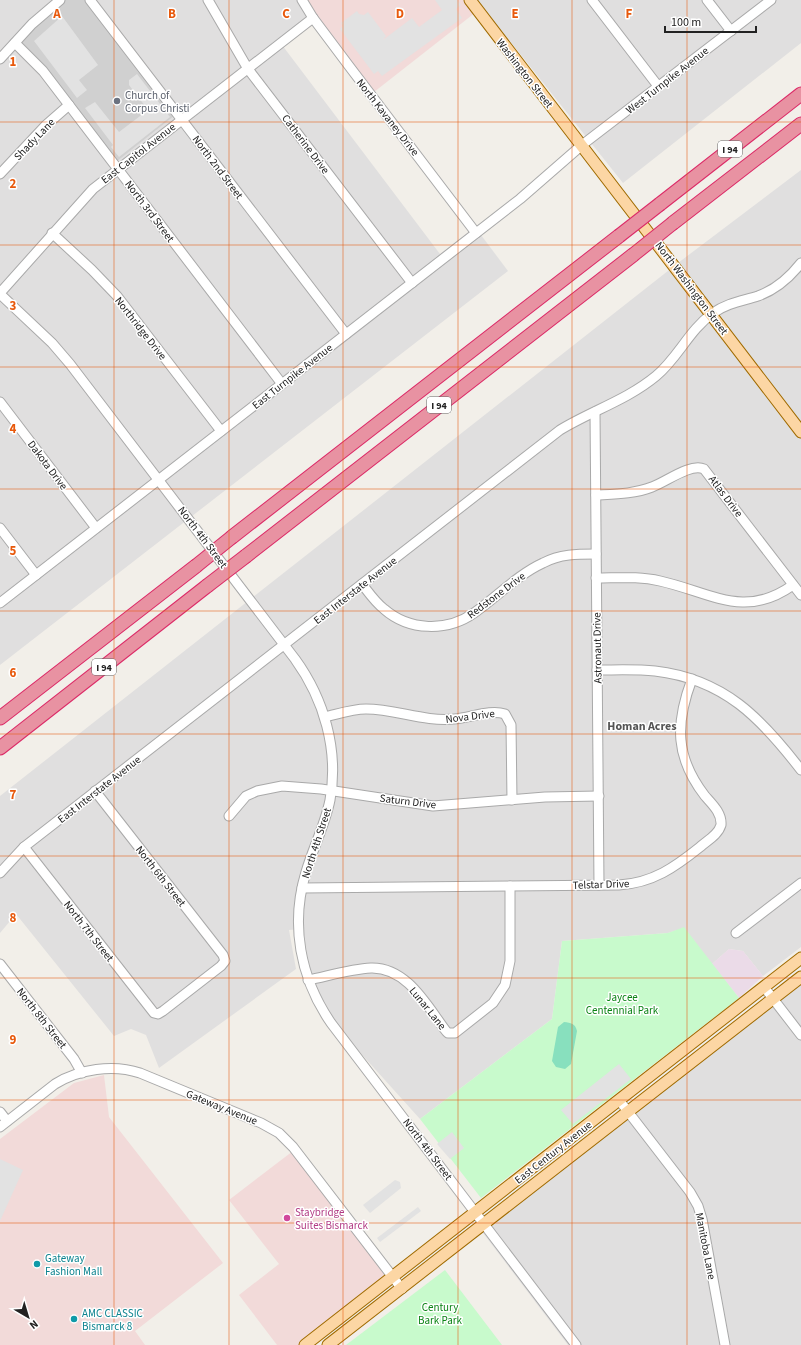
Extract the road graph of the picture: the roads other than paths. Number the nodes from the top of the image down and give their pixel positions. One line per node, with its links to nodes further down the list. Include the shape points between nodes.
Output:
1 (60, 0): 11 (street)
2 (90, 0): 17 (street, North 2nd Street)
3 (208, 0): 13 (street, Catherine Drive)
4 (302, 0): 9 (street, North Kavaney Drive)
5 (470, 0): 19 (main road, Washington Street)
6 (592, 0): 14 (street)
7 (707, 0): 10 (street)
8 (771, 0): 10 (street, West Turnpike Avenue)
9 (313, 18): 13 (street, East Capitol Avenue); 23 (street, North Kavaney Drive)
10 (730, 31): 14 (street, West Turnpike Avenue)
11 (15, 43): 12 (street); 16 (street, North 3rd Street, via 38,64)
12 (0, 59)
13 (248, 69): 17 (street, East Capitol Avenue); 25 (street, Catherine Drive)
14 (658, 86): 19 (street, West Turnpike Avenue)
15 (801, 94): 48 (highway, I 94, bridge)
16 (69, 105): 20 (street, North 3rd Street); 21 (street, Shady Lane, via 45,126)
17 (182, 119): 20 (street, East Capitol Avenue); 28 (street, North 2nd Street)
18 (801, 124): 50 (highway, I 94, bridge)
19 (582, 145): 23 (street, East Turnpike Avenue); 27 (main road, North Washington Street)
20 (118, 168): 22 (street, East Capitol Avenue, via 86,196); 29 (street, North 3rd Street)
21 (0, 174)
22 (52, 233): 26 (street, East Capitol Avenue); 32 (street, Northridge Drive, via 117,296)
23 (476, 233): 25 (street, East Turnpike Avenue)
24 (801, 263): 27 (street, East Interstate Avenue, via 772,289 730,304)
25 (412, 283): 28 (street, East Turnpike Avenue)
26 (0, 293): 34 (street, North 4th Street, via 62,354)
27 (711, 314): 31 (street, East Interstate Avenue, via 695,328 670,362 654,378 631,394); 33 (main road, North Washington Street)
28 (346, 334): 29 (street, East Turnpike Avenue)
29 (282, 384): 32 (street, East Turnpike Avenue)
30 (0, 402): 37 (street, Dakota Drive)
31 (595, 412): 35 (street, Astronaut Drive); 41 (street, East Interstate Avenue, via 560,430)
32 (221, 431): 34 (street, East Turnpike Avenue)
33 (801, 432)
34 (158, 480): 37 (street, East Turnpike Avenue); 45 (street, North 4th Street)
35 (596, 495): 38 (street, Astronaut Drive); 42 (street, Atlas Drive, via 639,491 690,469 704,469)
36 (0, 528): 39 (street)
37 (96, 528): 39 (street, East Turnpike Avenue)
38 (596, 554): 40 (street, Astronaut Drive); 41 (street, Redstone Drive, via 570,554 544,562 469,616 441,627 419,626 397,619 378,604)
39 (36, 575): 44 (street, East Turnpike Avenue)
40 (596, 578): 42 (street, via 651,579 737,603 768,598); 46 (street, Astronaut Drive)
41 (362, 584): 45 (street, East Interstate Avenue)
42 (793, 585): 43 (street, Atlas Drive)
43 (801, 595)
44 (0, 603)
45 (285, 644): 49 (street, North 4th Street, via 309,681); 53 (street, East Interstate Avenue)
46 (597, 670): 47 (street, via 655,671); 54 (street, Astronaut Drive)
47 (692, 679): 51 (street, via 726,695 749,710 770,730); 60 (street, Telstar Drive, via 680,716 681,743 690,772 722,820 720,829 662,874 634,884)
48 (0, 718)
49 (325, 718): 52 (street, North 4th Street, via 331,749); 55 (street, Nova Drive, via 351,710 367,709 438,720 505,714 511,725)
50 (0, 748)
51 (800, 767)
52 (331, 790): 55 (street, Saturn Drive, via 433,806); 56 (street, Saturn Drive, via 290,786 266,788 246,796); 62 (street, North 4th Street, via 326,816)
53 (95, 791): 57 (street, East Interstate Avenue); 70 (street, North 6th Street, via 223,955 225,961)
54 (599, 796): 55 (street, Saturn Drive); 60 (street, Astronaut Drive)
55 (512, 800)
56 (229, 816)
57 (24, 847): 58 (street, East Interstate Avenue); 70 (street, North 7th Street)
58 (0, 873)
59 (801, 883): 63 (street)
60 (599, 885): 61 (street, Telstar Drive)
61 (510, 886): 62 (street, Telstar Drive); 67 (street, Lunar Lane, via 510,961 505,985 493,1003 455,1033 448,1033 405,980 386,970 366,968)
62 (302, 888): 67 (street, North 4th Street, via 298,931)
63 (736, 933)
64 (801, 958): 68 (main road, East Century Avenue)
65 (0, 964): 72 (street, North 8th Street, via 74,1059)
66 (801, 977): 69 (main road, East Century Avenue)
67 (308, 980): 77 (street, North 4th Street, via 330,1023)
68 (764, 987): 69 (street); 73 (main road, East Century Avenue)
69 (773, 999): 71 (street); 74 (main road, East Century Avenue)
70 (156, 1014)
71 (801, 1035)
72 (82, 1073): 76 (street, Gateway Avenue, via 55,1084); 79 (street, Gateway Avenue, via 106,1069 131,1070 273,1129 293,1146)
73 (619, 1100): 74 (street, Manitoba Lane); 77 (main road, East Century Avenue)
74 (628, 1111): 78 (main road, East Century Avenue); 84 (street, Manitoba Lane, via 698,1206)
75 (0, 1112): 76 (street)
76 (4, 1124)
77 (476, 1213): 78 (street, North 4th Street); 79 (main road, East Century Avenue)
78 (484, 1223): 80 (main road, East Century Avenue); 83 (street, North 4th Street)
79 (393, 1276): 80 (street, Gateway Avenue); 81 (main road, East Century Avenue)
80 (402, 1289): 82 (main road, East Century Avenue)
81 (305, 1345)
82 (328, 1345)
83 (576, 1345)
84 (724, 1345)

